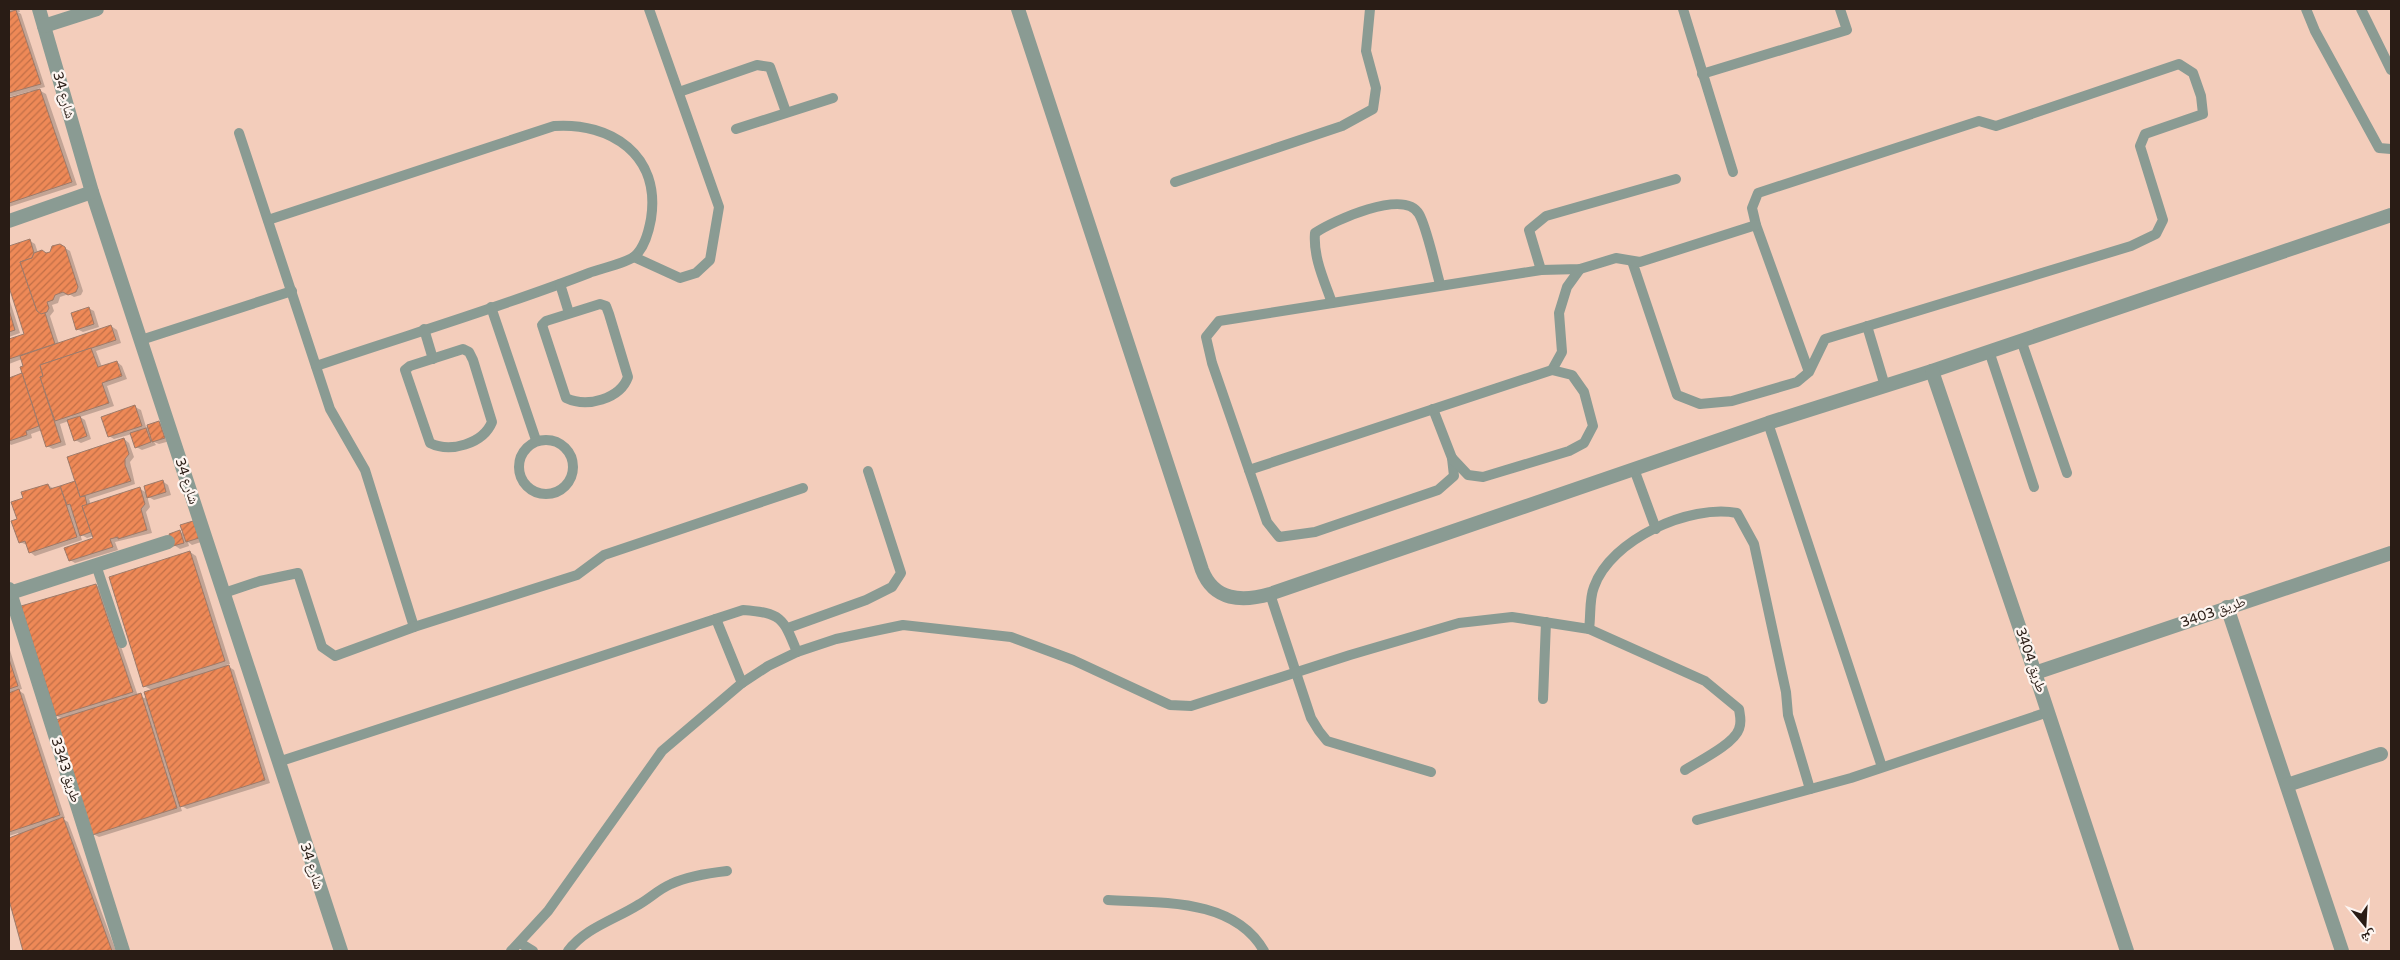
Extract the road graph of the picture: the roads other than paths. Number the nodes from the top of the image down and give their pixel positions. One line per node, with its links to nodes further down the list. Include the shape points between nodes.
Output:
1 (39, 9): 10 (street, شارع 34)
2 (97, 9): 10 (street)
3 (649, 9): 13 (lane)
4 (1018, 9): 64 (street, via 1205,579 1218,593 1227,597 1256,598)
5 (1370, 9): 21 (lane, via 1366,51 1376,88 1373,109 1342,126)
6 (1683, 9): 12 (lane)
7 (1840, 9): 12 (lane, via 1847,30)
8 (2306, 9): 18 (lane, via 2379,148)
9 (2361, 9): 11 (lane)
10 (44, 26): 22 (street, شارع 34)
11 (2391, 70)
12 (1702, 74): 19 (lane)
13 (679, 92): 15 (lane, via 756,65 770,67); 27 (lane, via 719,207 710,260 696,273 680,278)
14 (834, 98): 15 (lane)
15 (786, 112): 16 (lane)
16 (736, 129)
17 (239, 132): 24 (lane)
18 (2391, 149)
19 (1733, 172)
20 (1676, 179): 30 (lane, via 1546,216 1529,230)
21 (1175, 182)
22 (92, 192): 25 (street); 39 (street, شارع 34)
23 (2391, 215): 40 (street)
24 (268, 220): 27 (lane, via 554,126 574,124 621,140 639,158 649,179 652,208 649,232); 33 (lane)
25 (9, 221)
26 (1756, 225): 28 (lane, via 1640,262); 37 (lane, via 1752,208 1758,193 1979,121 1996,126 2179,64 2193,73 2203,114 2144,134 2140,146 2163,220 2156,234 2131,246); 46 (lane)
27 (634, 257): 31 (lane)
28 (1632, 261): 29 (lane, via 1616,258); 46 (lane, via 1677,395 1700,404 1732,401 1797,382)
29 (1580, 269): 30 (lane); 44 (lane, via 1567,287 1559,313 1562,352)
30 (1541, 270): 32 (lane)
31 (560, 284): 35 (lane); 36 (lane)
32 (1440, 284): 34 (lane); 34 (lane, via 1418,212 1407,205 1393,203 1332,222 1315,233 1317,262)
33 (292, 291): 39 (lane); 43 (lane)
34 (1332, 302): 53 (lane, via 1219,321 1206,337)
35 (491, 307): 38 (lane); 50 (lane)
36 (569, 314): 36 (lane, via 600,304 606,306 628,377 617,393 587,403 566,398 542,325)
37 (1866, 326): 46 (lane, via 1825,339); 47 (lane)
38 (424, 329): 42 (lane); 43 (lane)
39 (140, 340): 63 (street, شارع 34)
40 (2021, 340): 41 (street); 55 (lane)
41 (1989, 351): 45 (street); 56 (lane)
42 (433, 359): 42 (lane, via 463,349 469,352 492,422 488,432 480,438 451,448 438,448 430,443 405,370)
43 (316, 366): 68 (lane, via 330,409 365,470)
44 (1552, 370): 48 (lane); 51 (lane, via 1572,375 1584,392 1593,426 1584,443 1569,451 1483,477 1468,475)
45 (1932, 371): 47 (street); 74 (street, طريق 3404)
46 (1809, 372)
47 (1885, 386): 49 (street)
48 (1433, 409): 51 (lane); 53 (lane)
49 (1768, 423): 52 (street); 80 (lane)
50 (536, 440): 50 (lane, via 523,451 518,468 524,484 538,494 556,493 569,482 572,474 574,466 568,449 554,440)
51 (1452, 458): 53 (lane, via 1454,476 1438,490 1315,532 1279,537 1267,522)
52 (1634, 469): 58 (lane); 64 (street)
53 (1249, 470)
54 (868, 471): 69 (lane, via 901,573 892,586 866,600)
55 (2067, 473)
56 (2034, 487)
57 (803, 488): 68 (lane, via 604,555 577,575)
58 (1656, 529): 70 (lane, via 1614,554 1602,571 1593,588); 84 (lane, via 1680,519 1724,510 1737,513 1746,525 1764,585 1788,715)
59 (168, 542): 61 (street)
60 (2391, 553): 65 (street, طريق 3403)
61 (96, 565): 62 (street); 71 (lane)
62 (10, 591): 89 (street, طريق 3343)
63 (224, 592): 68 (lane, via 298,572 322,647 335,656); 79 (street, شارع 34)
64 (1270, 594): 73 (lane)
65 (2227, 607): 74 (street, طريق 3403); 83 (street)
66 (716, 618): 69 (lane, via 743,610 766,612 778,617); 75 (lane); 79 (lane)
67 (1546, 622): 70 (lane); 73 (lane, via 1512,617 1459,623); 76 (lane)
68 (414, 627)
69 (788, 628): 72 (lane)
70 (1589, 628): 81 (lane, via 1705,681 1739,709 1739,730 1729,742)
71 (122, 643)
72 (797, 652): 73 (lane, via 836,639 903,625 1011,637 1073,660 1170,705 1191,706); 75 (lane)
73 (1296, 672): 82 (lane, via 1311,718 1328,741)
74 (2035, 673): 77 (street, طريق 3404)
75 (742, 683): 88 (lane, via 662,751 548,911)
76 (1543, 699)
77 (2048, 712): 80 (lane); 95 (street, طريق 3404)
78 (2381, 754): 83 (street)
79 (278, 762): 90 (street, شارع 34)
80 (1882, 767): 84 (lane)
81 (1685, 770)
82 (1432, 772)
83 (2286, 785): 96 (street)
84 (1810, 789): 85 (lane)
85 (1697, 820)
86 (727, 870): 93 (lane, via 671,884 597,926 574,942)
87 (1108, 900): 94 (lane, via 1202,907 1237,922)
88 (520, 943): 91 (lane); 92 (lane)
89 (123, 951)
90 (341, 951)
91 (511, 951)
92 (533, 951)
93 (568, 951)
94 (1264, 951)
95 (2127, 951)
96 (2342, 951)

